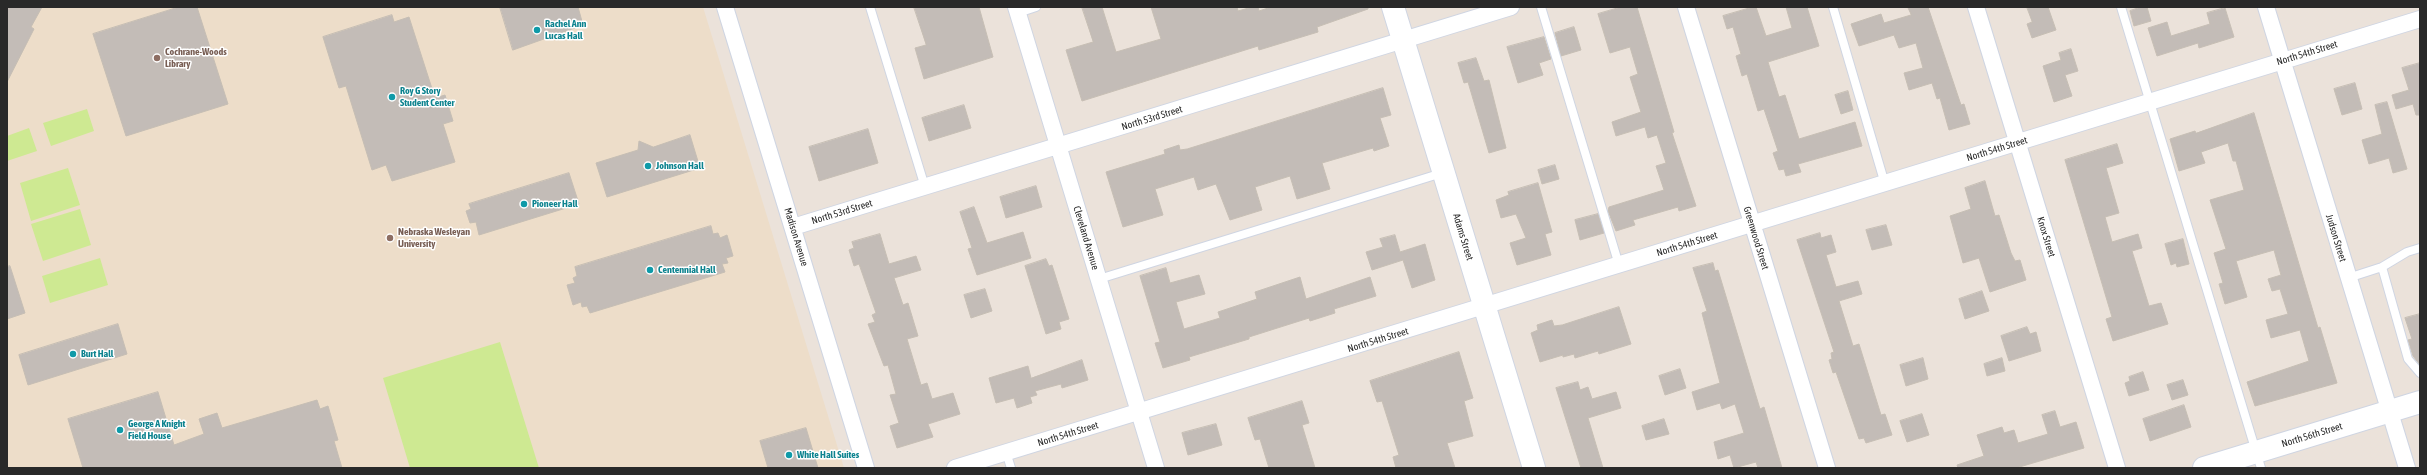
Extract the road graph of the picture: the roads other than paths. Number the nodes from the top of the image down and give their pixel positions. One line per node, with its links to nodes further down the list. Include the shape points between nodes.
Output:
1 (725, 7): 23 (street, Madison Avenue)
2 (870, 7): 21 (lane)
3 (1036, 7): 12 (lane)
4 (1393, 7): 14 (main road, Adams Street)
5 (1511, 7): 14 (street, North 53rd Street)
6 (1541, 7): 25 (lane)
7 (1686, 7): 22 (street, Greenwood Street)
8 (1833, 7): 20 (lane)
9 (1976, 7): 17 (street, Knox Street)
10 (2121, 7): 16 (lane)
11 (2266, 7): 15 (street, Judson Street)
12 (1017, 10): 18 (street, Cleveland Avenue)
13 (2420, 19): 15 (street, North 54th Street)
14 (1403, 41): 18 (street, North 53rd Street); 19 (main road, Adams Street)
15 (2282, 61): 16 (street, North 54th Street); 27 (street, Judson Street)
16 (2149, 102): 17 (street, North 54th Street); 35 (lane)
17 (2018, 142): 20 (street, North 54th Street); 42 (street, Knox Street)
18 (1058, 147): 21 (street, North 53rd Street); 28 (street, Cleveland Avenue)
19 (1443, 172): 28 (lane); 29 (main road, Adams Street)
20 (1885, 184): 22 (street, North 54th Street)
21 (925, 187): 23 (street, North 53rd Street)
22 (1752, 224): 25 (street, North 54th Street); 41 (street, Greenwood Street)
23 (793, 227): 36 (street, Madison Avenue)
24 (2420, 248): 26 (lane, via 2407,252)
25 (1620, 265): 29 (street, North 54th Street)
26 (2382, 267): 27 (lane); 30 (lane, via 2408,359)
27 (2348, 278): 32 (street, Judson Street)
28 (1099, 279): 33 (street, Cleveland Avenue)
29 (1484, 306): 33 (street, North 54th Street); 40 (main road, Adams Street)
30 (2420, 374)
31 (2420, 402): 32 (main road, North 56th Street)
32 (2389, 411): 35 (main road, North 56th Street); 44 (street, Judson Street)
33 (1139, 412): 34 (street, North 54th Street); 39 (street, Cleveland Avenue)
34 (1006, 452): 37 (street, North 54th Street); 38 (lane)
35 (2259, 460): 43 (main road, North 56th Street)
36 (866, 468)
37 (955, 468)
38 (1011, 468)
39 (1156, 468)
40 (1534, 468)
41 (1827, 468)
42 (2116, 468)
43 (2204, 468)
44 (2407, 468)

